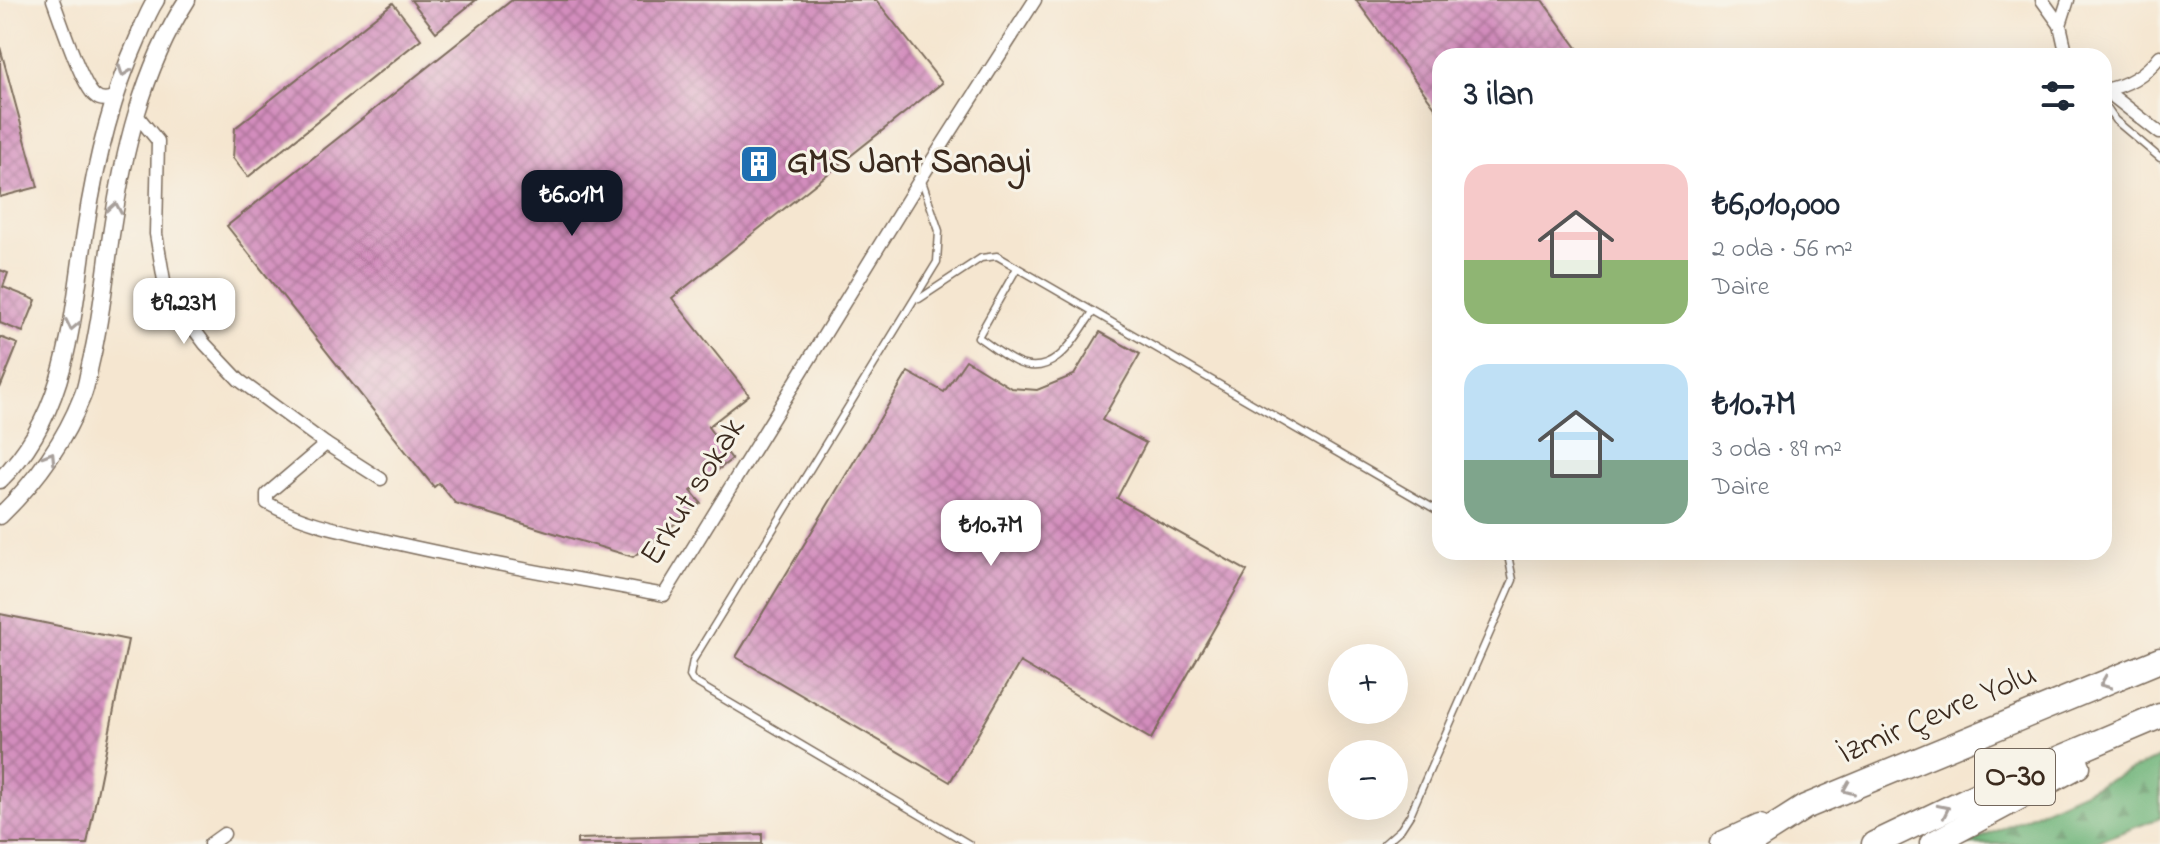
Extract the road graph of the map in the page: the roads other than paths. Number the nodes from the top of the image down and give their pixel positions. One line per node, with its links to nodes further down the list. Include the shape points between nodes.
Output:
1 (53, 0): 11 (street, via 86,82 95,96)
2 (156, 0): 11 (street, one-way to 11)
3 (187, 0): 14 (street)
4 (1035, 0): 17 (street, Erkut sokak)
5 (2042, 0): 7 (street)
6 (2068, 0): 7 (street)
7 (2060, 25): 8 (street)
8 (2065, 48)
9 (2160, 56): 10 (street)
10 (2112, 92)
11 (114, 98): 23 (street, one-way to 23, via 96,168 75,318 58,387 30,442)
12 (2112, 101): 15 (street)
13 (2112, 113): 16 (lane)
14 (136, 114): 21 (street, via 158,141 156,234 166,292 239,380); 25 (street, one-way to 14, via 52,456 83,396)
15 (2160, 133)
16 (2160, 158)
17 (921, 178): 19 (lane, via 940,242 937,262); 21 (street, Erkut sokak, via 664,595 328,527 267,503 267,494)
18 (1017, 268): 19 (lane, via 987,256); 20 (lane); 20 (lane, via 978,337 1017,363 1036,367 1057,361)
19 (916, 301): 32 (lane, via 693,660 690,676)
20 (1093, 312): 24 (lane)
21 (326, 444): 22 (street)
22 (381, 479)
23 (0, 480)
24 (1432, 507)
25 (0, 516)
26 (1509, 560): 33 (lane, via 1513,580 1410,815)
27 (2160, 660): 29 (highway, İzmir Çevre Yolu / O-30, one-way to 29)
28 (2160, 719): 36 (highway, O-30, one-way to 28, via 2002,783); 37 (highway)
29 (1805, 807): 34 (highway); 35 (highway, İzmir Çevre Yolu / O-30)
30 (224, 834): 31 (street)
31 (210, 844)
32 (969, 844)
33 (1384, 844)
34 (1722, 844)
35 (1747, 844)
36 (1874, 844)
37 (1932, 844)

